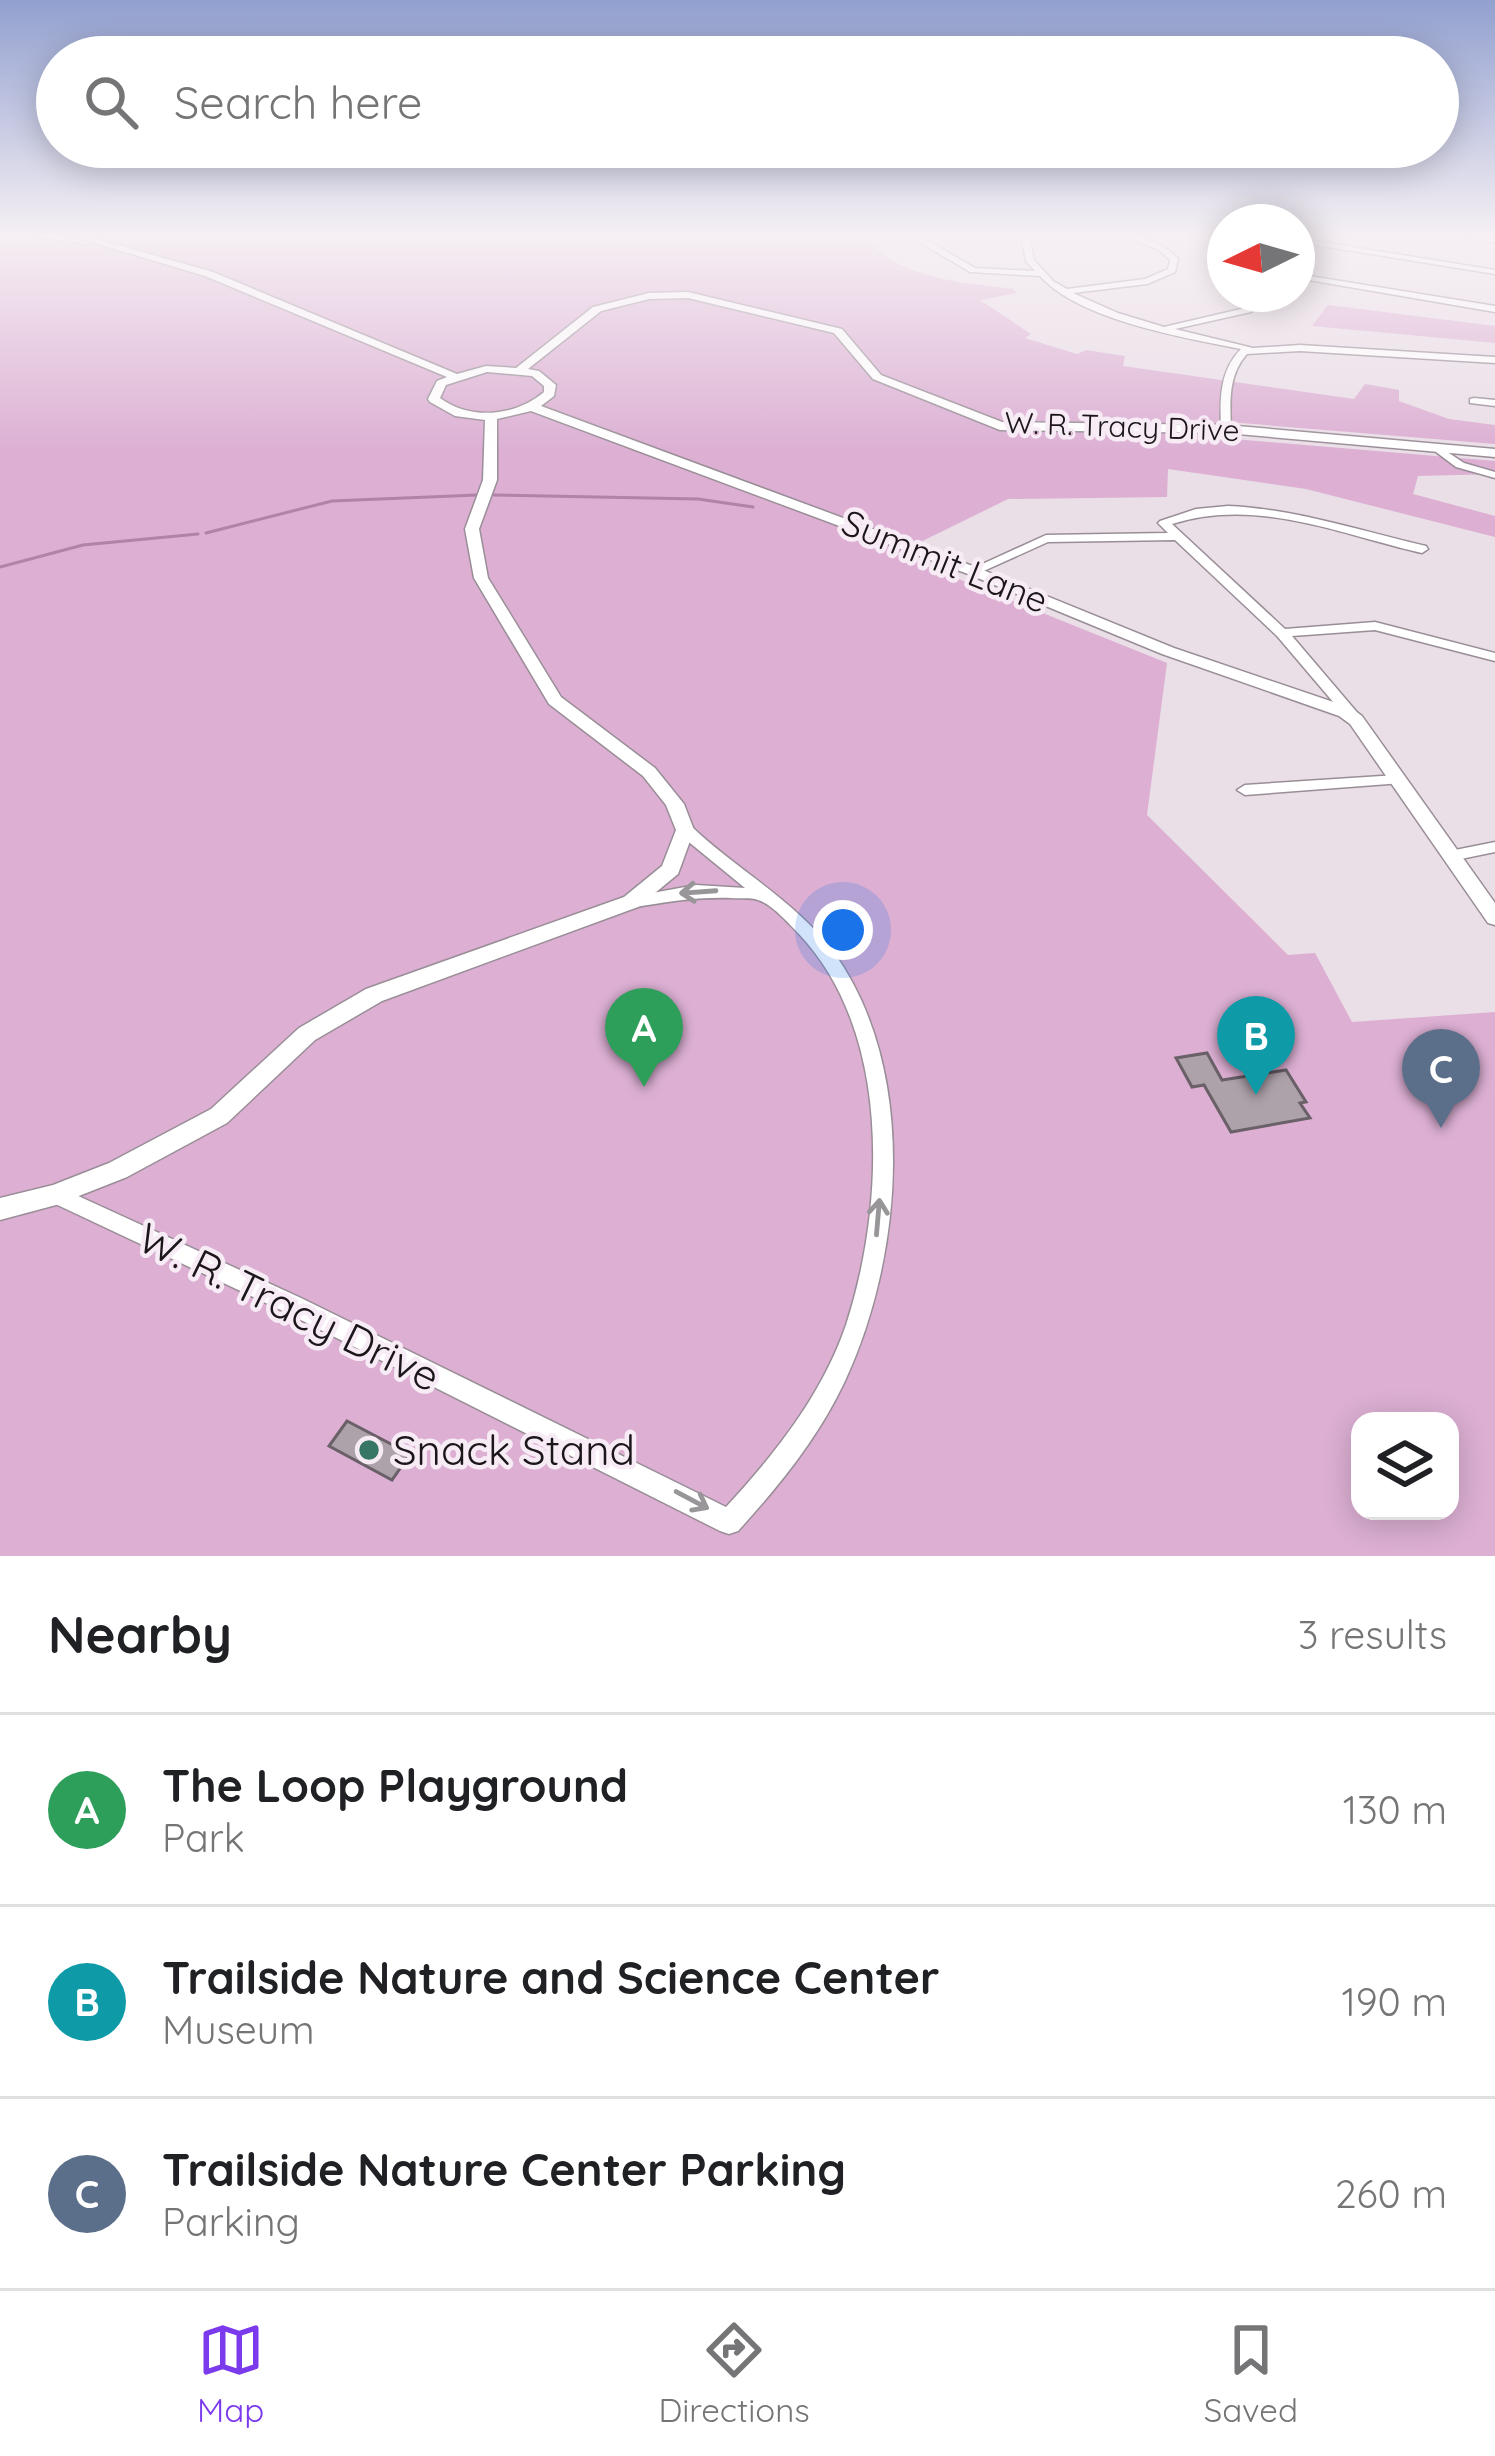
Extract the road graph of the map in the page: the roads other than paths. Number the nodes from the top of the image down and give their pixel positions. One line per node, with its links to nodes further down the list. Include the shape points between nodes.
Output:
1 (289, 308): 10 (street)
2 (602, 308): 9 (street, W. R. Tracy Drive)
3 (741, 308): 15 (street, W. R. Tracy Drive, via 838,331 878,376 990,424)
4 (1105, 308): 6 (street)
5 (1239, 312): 6 (street)
6 (1156, 331): 7 (street)
7 (1252, 349): 8 (street); 15 (street, via 1236,356)
8 (1495, 360)
9 (520, 370): 10 (street); 13 (street, via 550,386)
10 (453, 376): 14 (street, via 434,391 440,406)
11 (1474, 401): 12 (street)
12 (1495, 403)
13 (532, 407): 14 (street); 21 (street, Summit Lane)
14 (490, 415): 27 (street, W. R. Tracy Drive, via 490,480 472,529 482,578 555,700 649,772)
15 (1226, 428): 16 (street, W. R. Tracy Drive)
16 (1440, 450): 17 (street, W. R. Tracy Drive); 18 (street)
17 (1495, 453)
18 (1495, 475)
19 (1175, 536): 20 (street, via 1164,523 1260,511); 21 (street, via 1046,539); 22 (street)
20 (1422, 549)
21 (973, 571): 24 (street, Summit Lane)
22 (1282, 634): 23 (street, via 1376,626); 24 (street)
23 (1495, 657)
24 (1356, 720): 25 (street)
25 (1397, 780): 26 (street); 29 (street)
26 (1245, 790)
27 (685, 830): 30 (street, W. R. Tracy Drive); 31 (street, W. R. Tracy Drive, via 670,868)
28 (1495, 847): 29 (street)
29 (1451, 856): 32 (street)
30 (766, 896): 31 (street, W. R. Tracy Drive, one-way to 31, via 696,891); 33 (street, W. R. Tracy Drive, one-way to 30, via 729,1522 790,1453 836,1377 866,1291 880,1210 879,1110 862,1027 818,944)
31 (631, 902): 33 (street, W. R. Tracy Drive, via 374,994 307,1034 219,1116)
32 (1495, 918)
33 (56, 1196): 34 (street, W. R. Tracy Drive)
34 (0, 1209)

